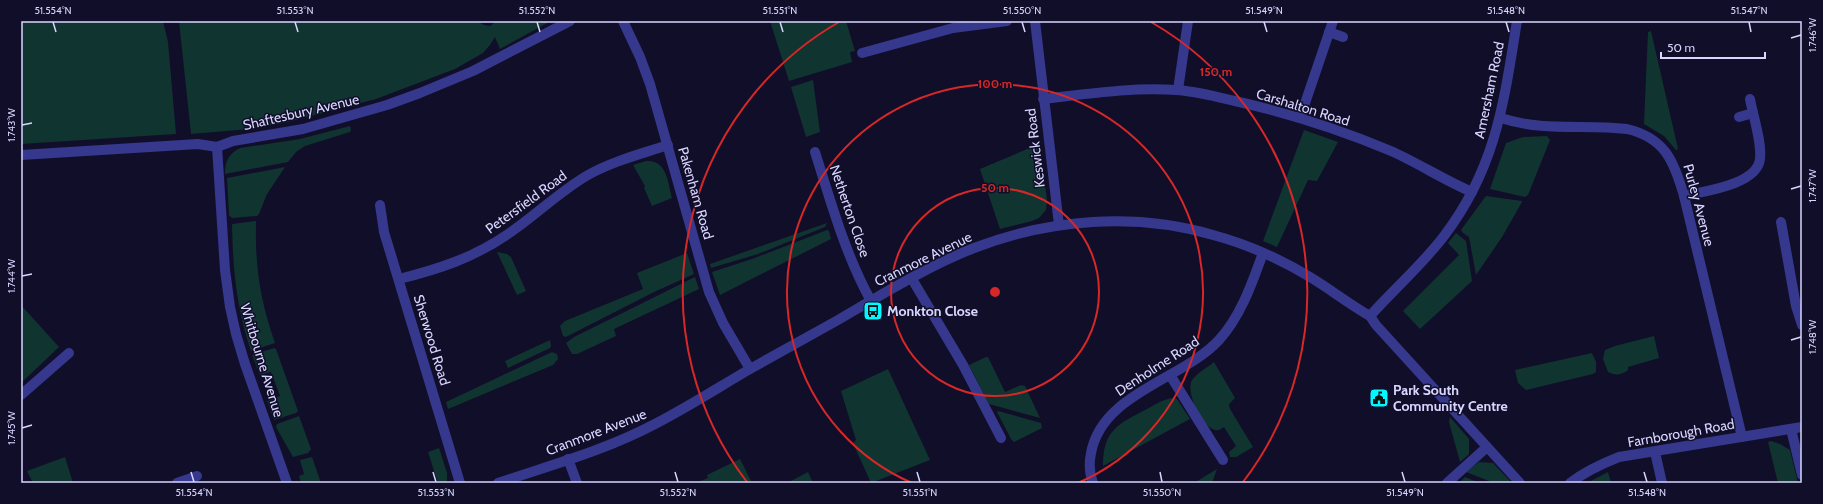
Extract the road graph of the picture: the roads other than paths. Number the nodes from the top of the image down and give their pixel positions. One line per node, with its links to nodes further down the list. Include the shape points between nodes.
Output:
1 (570, 21): 19 (street, Shaftesbury Avenue, via 473,71 401,100 325,123 233,141)
2 (623, 21): 18 (street, Pakenham Road, via 648,77)
3 (1007, 21): 10 (street, via 953,28)
4 (1035, 21): 12 (street, Keswick Road)
5 (1188, 21): 11 (street)
6 (1333, 21): 8 (street)
7 (1517, 21): 17 (street, Amersham Road)
8 (1329, 32): 9 (street); 16 (street)
9 (1343, 37)
10 (862, 53)
11 (1178, 90): 12 (street, Carshalton Road, via 1116,91); 16 (street, Carshalton Road, via 1227,99)
12 (1043, 99): 26 (street, Keswick Road)
13 (1750, 99): 14 (street)
14 (1753, 113): 15 (street); 23 (street, via 1760,155 1756,170 1738,182)
15 (1739, 117)
16 (1300, 118): 22 (street, Carshalton Road, via 1389,151)
17 (1501, 118): 22 (street, Amersham Road, via 1493,144); 23 (street, Purley Avenue, via 1539,127 1614,127 1646,135 1659,144 1670,158 1677,171)
18 (668, 145): 28 (street, Petersfield Road, via 612,164 587,176 508,234 471,256 442,268); 34 (street, Pakenham Road, via 709,292 723,323)
19 (217, 147): 21 (street, Shaftesbury Avenue, via 198,144); 48 (street, Whitbourne Avenue, via 225,270 230,306 243,358)
20 (815, 152): 30 (street, Netherton Close, via 856,273)
21 (21, 155)
22 (1472, 192): 31 (street, Amersham Road, via 1443,237)
23 (1684, 196): 39 (street, Purley Avenue)
24 (380, 205): 28 (street, Sherwood Road, via 384,232)
25 (1781, 222): 32 (street, via 1796,306)
26 (1059, 225): 27 (street, Cranmore Avenue, via 1126,222 1179,227 1226,239); 29 (street, Cranmore Avenue, via 1021,233 973,248)
27 (1263, 253): 31 (street, Cranmore Avenue, via 1308,276); 35 (street, Denholme Road, via 1250,287 1228,328 1204,354)
28 (399, 279): 49 (street, Sherwood Road)
29 (912, 279): 30 (street, Cranmore Avenue); 40 (street, via 963,365)
30 (871, 301): 34 (street, Cranmore Avenue)
31 (1370, 316): 41 (street, Cranmore Avenue, via 1376,326)
32 (1802, 325)
33 (69, 353): 36 (street)
34 (750, 369): 43 (street, Cranmore Avenue, via 638,433)
35 (1170, 375): 44 (street); 52 (street, Denholme Road, via 1128,401 1104,422 1096,435 1091,453 1089,468)
36 (21, 395)
37 (1802, 427): 38 (street, Farnborough Road)
38 (1791, 429): 39 (street, Farnborough Road); 45 (street)
39 (1742, 437): 42 (street, Farnborough Road)
40 (1001, 438)
41 (1487, 447): 53 (street); 54 (street, Cranmore Avenue)
42 (1655, 452): 55 (street, Farnborough Road, via 1619,457 1584,472); 56 (street)
43 (568, 459): 50 (street, Cranmore Avenue); 51 (street)
44 (1223, 460)
45 (1802, 474)
46 (197, 476): 47 (street)
47 (179, 483)
48 (287, 483)
49 (460, 483)
50 (498, 483)
51 (577, 483)
52 (1092, 483)
53 (1447, 483)
54 (1520, 483)
55 (1570, 483)
56 (1662, 483)

